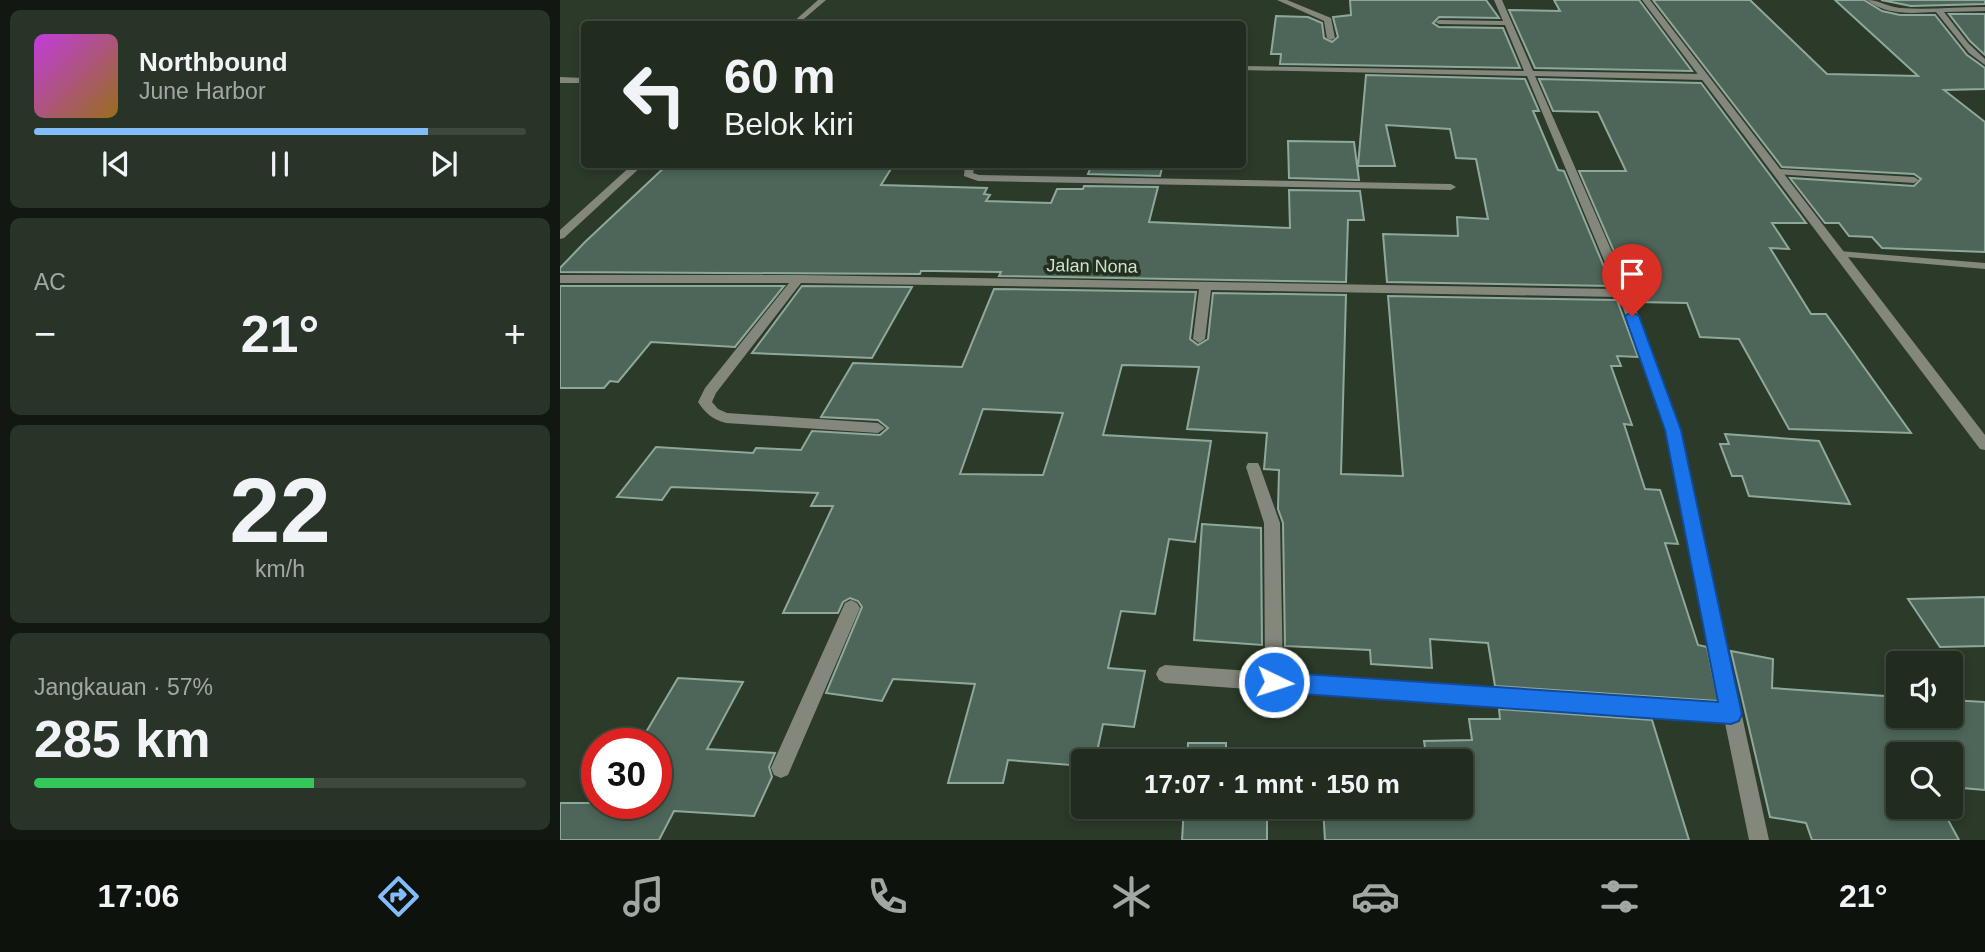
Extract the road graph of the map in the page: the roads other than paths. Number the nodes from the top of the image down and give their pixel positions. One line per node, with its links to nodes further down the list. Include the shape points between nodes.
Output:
1 (822, 0): 8 (street)
2 (1281, 0): 11 (street, via 1328,20)
3 (1498, 0): 10 (street)
4 (1646, 0): 15 (street)
5 (1871, 0): 7 (street, via 1893,10)
6 (1985, 9): 7 (street)
7 (1938, 10): 12 (street, via 1962,43)
8 (798, 21)
9 (1439, 22): 10 (street)
10 (1507, 23): 14 (street)
11 (1331, 38)
12 (1985, 63)
13 (1246, 68): 14 (street)
14 (1527, 72): 15 (street); 29 (street)
15 (1704, 77): 20 (street)
16 (560, 80): 17 (street)
17 (581, 81)
18 (635, 168): 23 (street)
19 (969, 168): 22 (street, via 968,174 978,178)
20 (1777, 172): 21 (street); 24 (street)
21 (1913, 180)
22 (1451, 187)
23 (560, 236)
24 (1839, 254): 25 (street); 32 (street)
25 (1985, 266)
26 (560, 279): 27 (street, Jalan Nona)
27 (798, 279): 28 (street, Jalan Nona); 31 (street, via 705,402 713,413 726,418)
28 (1206, 285): 29 (street, Jalan Nona); 30 (street)
29 (1623, 293): 37 (street, via 1673,430)
30 (1199, 339)
31 (878, 428)
32 (1985, 445)
33 (1253, 467): 36 (street, via 1272,523)
34 (851, 608): 38 (street)
35 (1165, 674): 36 (street)
36 (1274, 682): 37 (street)
37 (1731, 714): 39 (street)
38 (781, 768)
39 (1759, 840)

